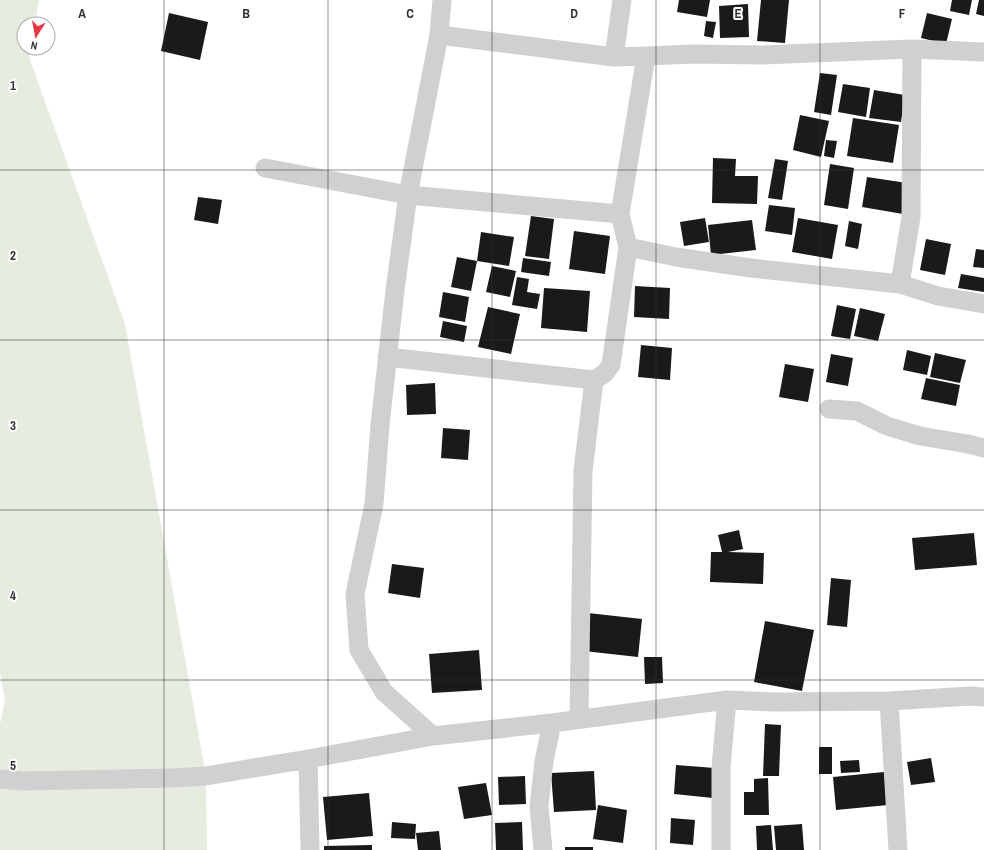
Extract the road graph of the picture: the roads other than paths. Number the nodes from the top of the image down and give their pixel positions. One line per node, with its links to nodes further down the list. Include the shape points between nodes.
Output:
1 (442, 0): 3 (street)
2 (622, 0): 7 (street)
3 (439, 35): 7 (street); 9 (street)
4 (912, 49): 5 (street); 6 (street, via 762,55); 12 (street, via 911,217)
5 (984, 52)
6 (646, 56): 7 (street); 10 (street)
7 (614, 57)
8 (265, 168): 9 (street)
9 (408, 195): 10 (street); 14 (street)
10 (620, 214): 11 (street)
11 (628, 247): 12 (street, via 751,268); 15 (street, via 611,365 604,374)
12 (900, 284): 13 (street, via 938,296)
13 (984, 304)
14 (387, 357): 15 (street); 23 (street, via 374,504 355,594 359,650 384,692)
15 (594, 380): 21 (street, via 583,471)
16 (829, 409): 17 (street, via 857,412 887,426 920,436)
17 (984, 448)
18 (984, 697): 20 (street)
19 (727, 700): 20 (street); 21 (street); 28 (street, via 720,767)
20 (889, 701): 29 (street)
21 (579, 719): 22 (street)
22 (552, 723): 23 (street); 27 (street, via 538,806)
23 (433, 736): 24 (street)
24 (308, 759): 25 (street, via 206,776); 26 (street)
25 (0, 779)
26 (310, 850)
27 (543, 850)
28 (721, 850)
29 (898, 850)

